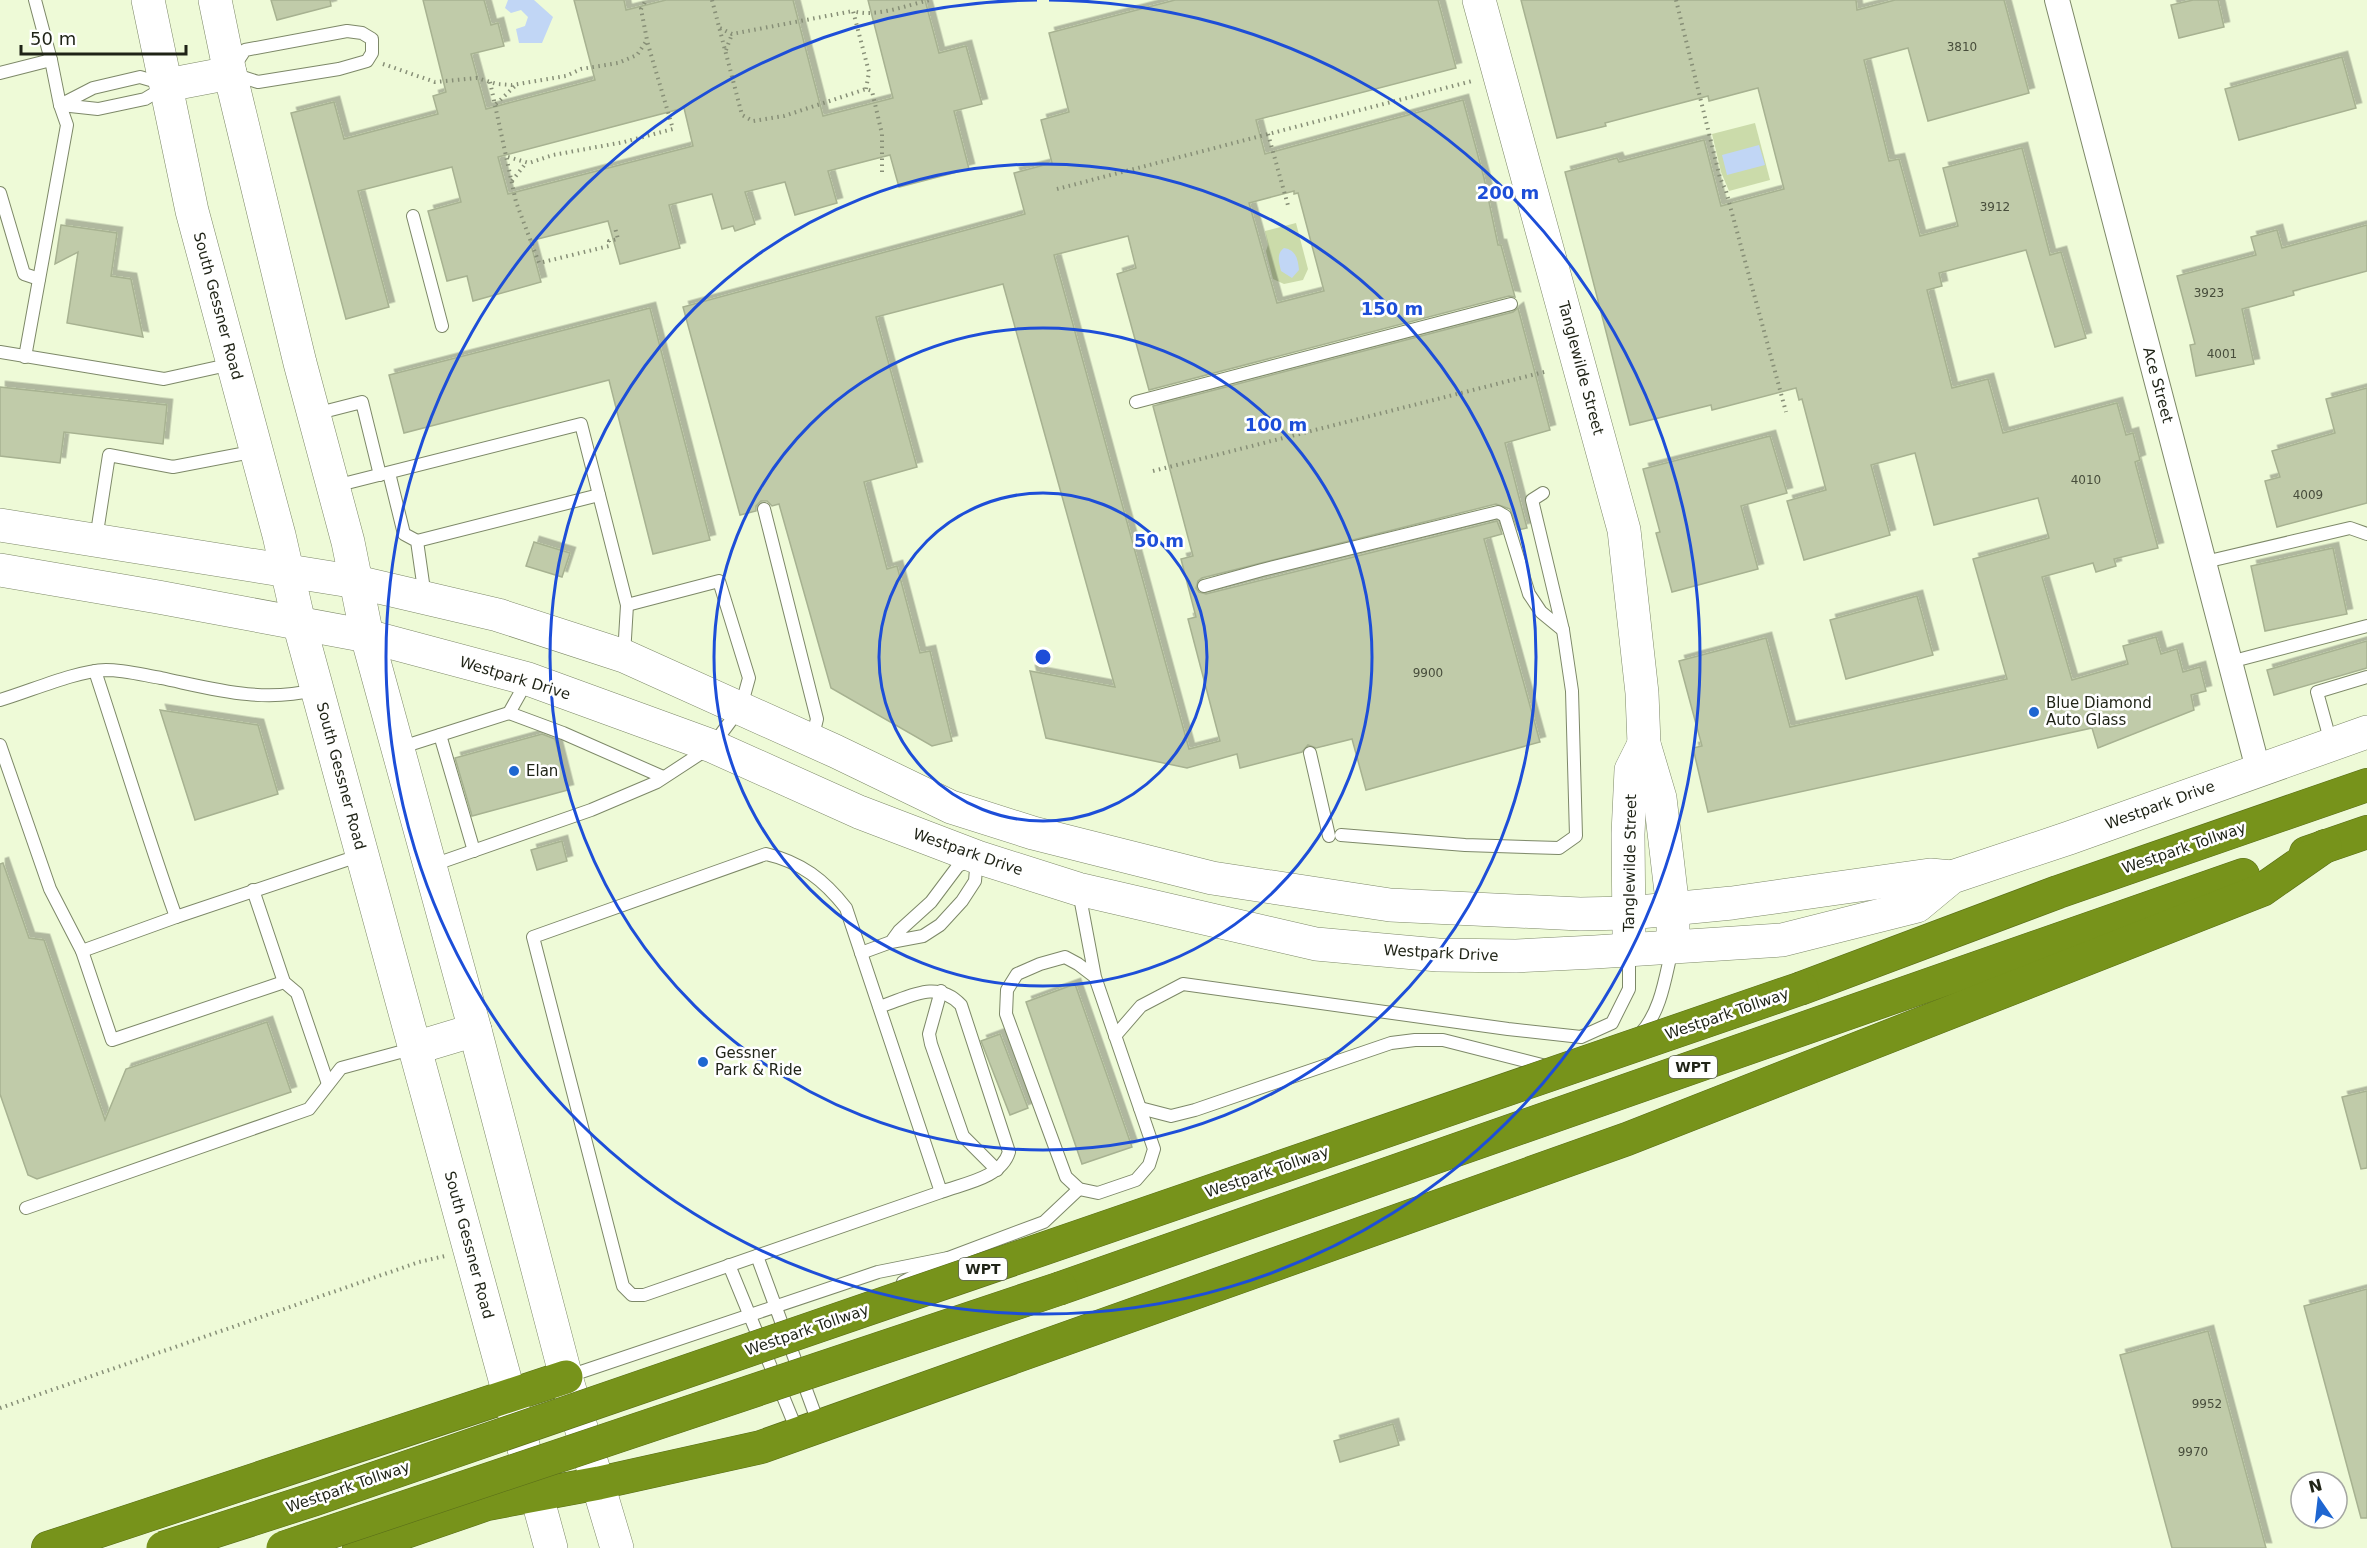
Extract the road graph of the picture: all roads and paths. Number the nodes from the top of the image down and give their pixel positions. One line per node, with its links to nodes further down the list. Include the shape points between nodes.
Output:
1 (35, 0): 16 (lane)
2 (148, 0): 21 (main road, South Gessner Road)
3 (215, 0): 18 (main road)
4 (646, 0): 13 (path, via 641,9)
5 (712, 0): 11 (path)
6 (930, 0): 10 (path, via 876,12)
7 (1479, 0): 80 (main road, Tanglewilde Street, via 1624,530)
8 (1676, 0): 44 (path, via 1720,178)
9 (2058, 0): 57 (street, Ace Street)
10 (853, 11): 12 (path); 23 (path, via 870,72)
11 (719, 28): 12 (path); 14 (path)
12 (732, 34): 14 (path)
13 (647, 40): 22 (path, via 637,55 618,63); 28 (path, via 673,129)
14 (725, 51): 23 (path, via 742,115 748,120 784,116)
15 (369, 58): 18 (lane, via 339,69 258,82); 18 (lane, via 372,39 347,31 245,50); 20 (path, via 435,82 477,78)
16 (51, 60): 17 (lane); 25 (lane)
17 (0, 73)
18 (230, 73): 21 (main road); 45 (main road)
19 (1472, 81): 26 (path)
20 (490, 82): 22 (path); 24 (path)
21 (167, 85): 25 (lane, via 145,99 98,109); 25 (lane, via 140,77 93,88); 41 (main road, South Gessner Road, via 192,211)
22 (516, 85): 24 (path)
23 (866, 89): 29 (path, via 874,96 882,134)
24 (495, 104): 27 (path)
25 (60, 105): 36 (lane, via 67,125)
26 (1268, 134): 31 (path); 33 (path)
27 (507, 156): 28 (path); 30 (path)
28 (527, 163): 30 (path)
29 (882, 173)
30 (512, 181): 35 (path, via 539,263 609,246 609,241 618,239)
31 (1057, 189)
32 (0, 193): 36 (lane, via 24,274)
33 (1289, 209)
34 (413, 216): 38 (lane)
35 (615, 228)
36 (39, 279): 40 (lane)
37 (1511, 304): 43 (lane)
38 (442, 326)
39 (0, 352): 40 (lane)
40 (25, 357): 41 (lane, via 164,379)
41 (233, 364): 46 (main road, South Gessner Road)
42 (1548, 371): 47 (path)
43 (1136, 402)
44 (1786, 412)
45 (314, 414): 48 (lane, via 362,402); 49 (main road)
46 (256, 451): 55 (lane, via 172,466 108,455); 59 (main road, South Gessner Road)
47 (1153, 471)
48 (385, 474): 49 (lane); 51 (lane, via 580,424); 56 (lane, via 404,534)
49 (334, 486): 60 (main road)
50 (1543, 493): 66 (lane, via 1532,500)
51 (599, 495): 56 (lane); 63 (lane)
52 (764, 509): 79 (lane, via 818,719)
53 (0, 525): 55 (main road, Westpark Drive)
54 (2367, 534): 57 (lane, via 2350,528)
55 (96, 540): 59 (main road, Westpark Drive)
56 (417, 541): 62 (lane)
57 (2205, 562): 69 (street, Ace Street)
58 (0, 570): 64 (main road, Westpark Drive)
59 (287, 571): 60 (main road, Westpark Drive); 64 (main road, South Gessner Road)
60 (357, 582): 62 (main road, Westpark Drive); 67 (main road)
61 (1204, 586): 66 (lane, via 1498,513 1505,516 1529,594 1541,612)
62 (425, 597): 68 (main road, Westpark Drive, via 498,615)
63 (627, 605): 68 (lane); 75 (lane, via 719,581 749,678)
64 (299, 623): 67 (main road, Westpark Drive); 73 (main road, South Gessner Road)
65 (2367, 626): 69 (lane)
66 (1563, 630): 85 (lane, via 1572,691 1576,836 1559,848 1335,835)
67 (367, 636): 72 (main road, Westpark Drive); 84 (main road)
68 (624, 656): 75 (main road, Westpark Drive)
69 (2230, 662): 86 (street, Ace Street)
70 (95, 671): 73 (lane, via 120,671 246,696 277,697); 74 (lane); 102 (lane)
71 (2367, 677): 82 (lane, via 2317,692)
72 (528, 679): 76 (lane); 83 (main road, Westpark Drive)
73 (317, 690): 93 (main road, South Gessner Road)
74 (0, 700)
75 (741, 707): 79 (main road, Westpark Drive); 83 (lane)
76 (509, 713): 78 (lane); 87 (lane)
77 (2367, 732): 82 (main road, Westpark Drive)
78 (440, 735): 84 (lane); 92 (lane)
79 (812, 740): 89 (main road, Westpark Drive, via 951,807)
80 (1644, 744): 100 (main road, Tanglewilde Street, via 1660,798); 101 (main road, Tanglewilde Street, via 1631,770)
81 (0, 745): 107 (lane, via 50,889)
82 (2331, 745): 86 (main road, Westpark Drive)
83 (712, 747): 87 (lane); 94 (main road, Westpark Drive, via 859,812)
84 (398, 748): 95 (main road)
85 (1310, 753)
86 (2259, 769): 96 (main road, Westpark Drive)
87 (663, 777): 92 (lane, via 591,810)
88 (2367, 784): 136 (highway, Westpark Tollway / WPT, bridge, via 2058,892 1803,988)
89 (992, 820): 94 (main road); 99 (main road, Westpark Drive, via 1212,878)
90 (2367, 832): 91 (highway, WPT)
91 (2325, 846): 132 (highway, via 2262,890 1627,1138); 137 (highway, WPT, bridge, via 1060,1288)
92 (474, 851): 95 (lane)
93 (362, 855): 98 (lane); 115 (main road, South Gessner Road)
94 (977, 857): 97 (main road, Westpark Drive); 103 (lane, via 958,866 931,902); 103 (lane, via 975,881 963,901 940,925 923,936)
95 (429, 867): 113 (main road)
96 (1952, 877): 100 (main road, Westpark Drive, via 1929,875); 105 (main road, Westpark Drive, via 1917,906 1837,927 1782,940)
97 (1078, 889): 104 (main road, Westpark Drive); 109 (lane)
98 (253, 890): 102 (lane); 110 (lane)
99 (1329, 896): 101 (main road, Westpark Drive, via 1484,911); 104 (main road)
100 (1673, 909): 101 (main road, Westpark Drive); 105 (main road, Tanglewilde Street)
101 (1629, 912): 106 (main road, Tanglewilde Street)
102 (176, 917): 107 (lane)
103 (891, 942): 108 (lane)
104 (1316, 944): 106 (main road, Westpark Drive, via 1438,955 1516,956)
105 (1672, 948): 106 (main road, Westpark Drive); 117 (lane, via 1651,1022 1631,1044 1592,1064 1543,1066 1443,1040 1415,1040 1390,1043 1171,1116)
106 (1629, 950): 114 (lane, via 1629,989 1612,1023 1581,1037 1183,984 1141,1006)
107 (82, 951): 110 (lane, via 112,1040)
108 (861, 953): 112 (lane); 125 (lane, via 846,908 834,893 804,868 766,854 533,937 623,1286 632,1295 644,1295)
109 (1095, 977): 114 (lane); 119 (lane, via 1065,957 1017,974 1007,990 1006,1014 1066,1177)
110 (284, 982): 116 (lane, via 297,993)
111 (941, 991): 112 (lane, via 931,990); 118 (lane, via 929,1034 931,1044 963,1136); 118 (lane, via 961,1005 1009,1152)
112 (879, 1007): 120 (lane)
113 (475, 1030): 115 (main road); 129 (main road)
114 (1115, 1036): 117 (lane)
115 (415, 1048): 116 (lane, via 342,1068); 122 (main road, South Gessner Road)
116 (328, 1084): 121 (lane, via 309,1109)
117 (1140, 1108): 119 (lane, via 1154,1149 1149,1165 1136,1180 1098,1193)
118 (997, 1170): 120 (lane)
119 (1079, 1189): 124 (lane, via 1044,1222)
120 (941, 1192): 123 (lane)
121 (26, 1208)
122 (471, 1251): 130 (main road, South Gessner Road); 131 (path, via 419,1262)
123 (757, 1256): 125 (lane); 126 (lane)
124 (948, 1258): 126 (lane, via 878,1272); 128 (lane, via 884,1292 801,1321 791,1329)
125 (729, 1265): 127 (lane)
126 (776, 1307): 127 (lane); 128 (lane)
127 (750, 1316): 129 (lane); 132 (lane)
128 (788, 1340): 132 (lane)
129 (566, 1377): 130 (highway); 133 (main road)
130 (510, 1396): 134 (main road, South Gessner Road); 135 (highway)
131 (0, 1408)
132 (809, 1430): 133 (highway, via 760,1447)
133 (599, 1484): 134 (highway); 140 (main road)
134 (538, 1495): 138 (highway, via 487,1504); 139 (main road, South Gessner Road)
135 (48, 1548)
136 (163, 1548)
137 (283, 1548)
138 (359, 1548)
139 (551, 1548)
140 (616, 1548)

